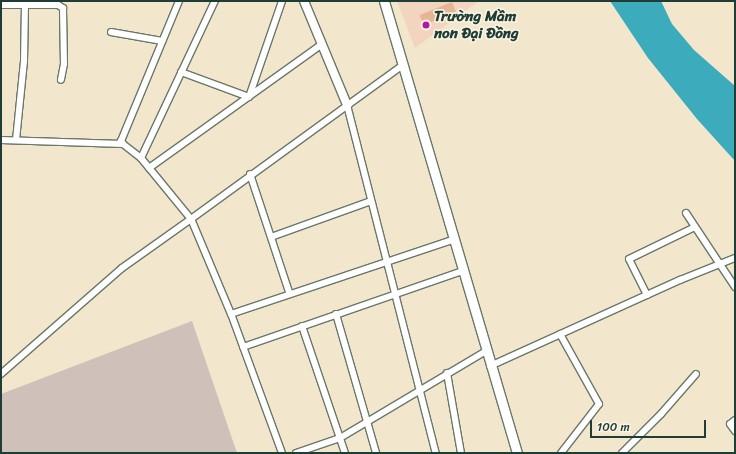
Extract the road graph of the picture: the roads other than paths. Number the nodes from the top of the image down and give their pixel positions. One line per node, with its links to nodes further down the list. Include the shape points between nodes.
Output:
1 (179, 1): 9 (street)
2 (215, 1): 12 (street)
3 (282, 1): 14 (street)
4 (304, 1): 10 (street)
5 (384, 1): 11 (main road)
6 (25, 3): 7 (street); 13 (street, via 58,5 63,8 64,64); 17 (street, via 24,61)
7 (1, 5)
8 (111, 32): 9 (street)
9 (162, 41): 18 (street, via 121,141)
10 (322, 44): 14 (street); 15 (street)
11 (404, 64): 15 (street); 27 (main road)
12 (181, 72): 14 (street); 19 (street)
13 (61, 80)
14 (249, 97): 20 (street)
15 (347, 105): 21 (street); 22 (street)
16 (1, 140): 17 (street)
17 (16, 140): 18 (street)
18 (122, 144): 19 (street)
19 (141, 158): 20 (street)
20 (149, 168): 24 (street)
21 (250, 174): 24 (street); 26 (street)
22 (372, 201): 26 (street); 29 (street)
23 (686, 212): 25 (street)
24 (191, 219): 36 (street); 44 (street, via 122,268)
25 (695, 227): 30 (street); 35 (street, via 629,259)
26 (271, 237): 33 (street)
27 (455, 239): 29 (street); 31 (main road)
28 (733, 259): 30 (street)
29 (387, 260): 33 (street); 34 (street)
30 (720, 265): 32 (street); 35 (street)
31 (463, 271): 34 (street); 41 (main road)
32 (735, 287)
33 (289, 292): 36 (street)
34 (395, 293): 37 (street); 46 (street)
35 (647, 294): 39 (street)
36 (231, 314): 40 (street)
37 (336, 314): 38 (street); 48 (street)
38 (302, 326): 40 (street); 50 (street)
39 (560, 334): 42 (street); 58 (street, via 599,404)
40 (243, 347): 51 (street)
41 (486, 351): 42 (main road); 43 (street)
42 (490, 366): 57 (main road)
43 (447, 373): 46 (street); 56 (street)
44 (1, 374)
45 (696, 374): 59 (street)
46 (420, 389): 48 (street); 55 (street)
47 (735, 420): 49 (street, via 730,424)
48 (367, 421): 50 (street); 54 (street)
49 (735, 431)
50 (340, 438): 52 (street); 53 (street)
51 (282, 453)
52 (296, 453)
53 (345, 453)
54 (376, 453)
55 (436, 453)
56 (461, 453)
57 (517, 453)
58 (561, 453)
59 (622, 453)

